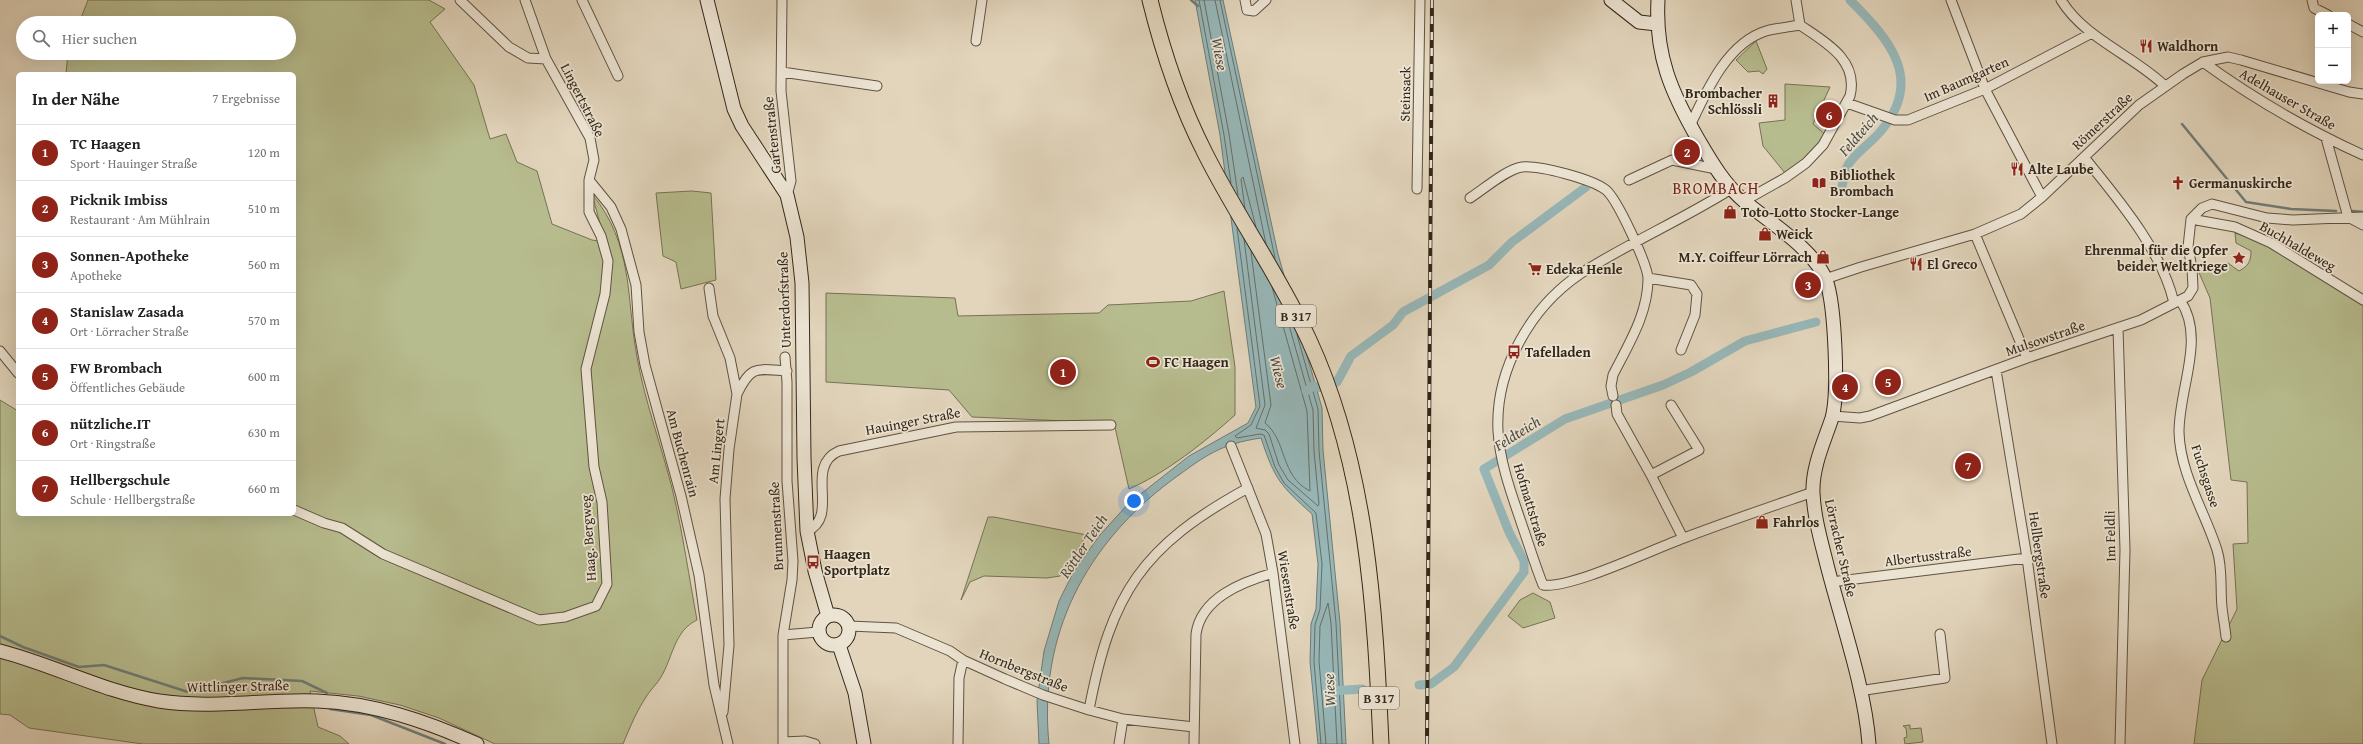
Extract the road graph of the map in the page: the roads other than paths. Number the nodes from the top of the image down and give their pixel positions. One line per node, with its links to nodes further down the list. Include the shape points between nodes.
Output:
1 (460, 0): 24 (street, via 509,47 528,58)
2 (525, 0): 24 (street, Lingertstraße)
3 (582, 0): 27 (street)
4 (707, 0): 42 (street, Unterdorfstraße, via 734,109)
5 (782, 0): 26 (street, Gartenstraße)
6 (982, 0): 23 (street)
7 (1150, 0): 105 (main road, B 317, via 1167,61 1191,123 1220,181 1288,299 1309,341 1330,394 1348,455 1359,506 1371,586)
8 (1246, 0): 9 (street, via 1248,10 1254,10)
9 (1266, 0)
10 (1420, 0): 40 (street, Steinsack)
11 (1611, 0): 18 (street, via 1639,22)
12 (1658, 0): 18 (street, Lörracher Straße)
13 (1796, 0): 19 (street)
14 (1950, 0): 30 (street)
15 (2061, 0): 21 (street, via 2068,11)
16 (2312, 0): 17 (street, via 2314,8)
17 (2322, 12)
18 (1657, 24): 33 (street, Lörracher Straße, via 1668,80)
19 (1800, 25): 32 (street, via 1833,48 1845,60 1852,89); 33 (street, via 1765,32 1748,41 1720,67)
20 (2351, 26): 22 (street)
21 (2092, 32): 29 (street, via 2151,72); 30 (street, Im Baumgarten)
22 (2363, 32)
23 (976, 41)
24 (546, 59): 38 (street, Lingertstraße, via 590,138 594,160)
25 (2203, 62): 29 (street, Römerstraße); 31 (street, Römerstraße, via 2228,57); 34 (street, Adelhauser Straße, via 2239,89)
26 (782, 72): 28 (street); 42 (street, Gartenstraße, via 783,113 791,181)
27 (618, 76)
28 (877, 86)
29 (2165, 86): 35 (street, Römerstraße, via 2144,100)
30 (1985, 89): 32 (street, Im Baumgarten, via 1908,120 1891,119); 43 (street)
31 (2363, 94)
32 (1847, 103): 45 (street, via 1823,145 1806,163)
33 (1690, 126): 37 (street, Lörracher Straße)
34 (2326, 138): 36 (street, Adelhauser Straße); 46 (street)
35 (2084, 156): 43 (street, Römerstraße); 57 (street, Fuchsgasse, via 2152,250)
36 (2363, 156)
37 (1716, 169): 39 (street, via 1672,160); 41 (street, Lörracher Straße)
38 (588, 180): 52 (street, Lingertstraße, via 589,212 601,236); 93 (street, Am Buchenrain, via 611,207 621,229 636,285 639,332 645,365 681,496 699,575 714,685)
39 (1629, 180)
40 (1417, 189)
41 (1731, 189): 45 (street, Lörracher Straße); 51 (street, Hofmattstraße)
42 (787, 195): 77 (street, Unterdorfstraße, via 797,237 802,283)
43 (2042, 197): 50 (street, Römerstraße, via 2021,214)
44 (1470, 198): 51 (street, via 1514,169 1523,167 1579,177 1607,191)
45 (1744, 201): 54 (street, Lörracher Straße, via 1802,249 1817,265)
46 (2348, 217): 47 (street); 48 (street, via 2307,220 2267,218 2212,204 2202,208); 49 (street)
47 (2363, 217)
48 (2191, 219): 56 (street, Buchhaldeweg, via 2235,228 2271,243); 57 (street, Mulsowstraße, via 2188,247 2193,288 2188,296)
49 (2363, 225)
50 (1975, 234): 54 (street, Römerstraße, via 1861,266); 62 (street)
51 (1636, 243): 53 (street); 78 (street, Hofmattstraße, via 1566,285 1548,301 1524,332 1506,375 1498,430 1500,451 1534,564 1543,585 1552,586 1595,573)
52 (608, 261): 76 (street, Haag. Bergweg, via 605,294 586,369 594,467 602,502 607,584 596,606 565,617 539,620 383,554 342,528)
53 (1648, 278): 59 (street, via 1691,285 1697,294 1695,315); 67 (street, via 1644,311 1613,375)
54 (1825, 279): 70 (street, Lörracher Straße, via 1830,295 1836,370)
55 (709, 288): 66 (street, Am Lingert, via 713,316 730,358)
56 (2363, 300)
57 (2177, 301): 58 (street, Mulsowstraße, via 2147,318); 87 (street, Fuchsgasse, via 2189,316 2192,341 2180,407 2181,449 2217,550)
58 (2118, 328): 62 (street, Mulsowstraße); 108 (street, Im Feldli, via 2125,550)
59 (1681, 350)
60 (0, 351): 64 (street)
61 (785, 356): 65 (street, Unterdorfstraße)
62 (2027, 358): 63 (street, Mulsowstraße)
63 (1996, 370): 70 (street, Mulsowstraße, via 1870,416); 79 (street, Hellbergstraße)
64 (16, 371)
65 (787, 371): 66 (street, via 753,371 745,378); 86 (street, Brunnenstraße, via 787,481 793,561)
66 (737, 394): 93 (street, Am Lingert, via 725,499 729,645)
67 (1613, 396)
68 (1616, 405): 73 (street, via 1617,414)
69 (1671, 405): 73 (street, via 1699,450)
70 (1832, 416): 75 (street, Lörracher Straße, via 1816,465)
71 (1111, 425): 77 (street, Hauinger Straße, via 956,427 839,451 830,455 825,462 822,471 821,519 816,527)
72 (1231, 446): 74 (street, Wiesenstraße)
73 (1651, 475): 78 (street)
74 (1248, 488): 80 (street, Wiesenstraße, via 1266,534); 92 (street, via 1188,526 1154,555 1142,569 1110,624)
75 (1813, 492): 78 (street, Hofmattstraße); 81 (street, Lörracher Straße, via 1818,531)
76 (296, 511)
77 (807, 531): 82 (street, Unterdorfstraße)
78 (1683, 538)
79 (2027, 558): 81 (street, Albertusstraße); 107 (street, Hellbergstraße)
80 (1273, 573): 95 (street, via 1233,588 1207,610 1199,621 1196,634); 104 (street, Wiesenstraße)
81 (1832, 582): 91 (street, Lörracher Straße)
82 (828, 616): 83 (street, via 841,617); 84 (street, via 822,620)
83 (849, 626): 88 (street, via 849,634); 90 (street, Hornbergstraße, via 896,628 950,651)
84 (818, 632): 86 (street); 88 (street, via 826,643)
85 (1940, 634): 91 (street, via 1945,678)
86 (783, 635): 96 (street, Brunnenstraße)
87 (2226, 637)
88 (839, 645): 100 (street, via 855,693)
89 (0, 651): 97 (street, Wittlinger Straße, via 131,695 190,704 335,702 408,716)
90 (964, 660): 92 (street, Hornbergstraße, via 1031,690); 101 (street, via 959,678)
91 (1860, 691): 106 (street, Lörracher Straße)
92 (1089, 710): 94 (street, Hornbergstraße)
93 (723, 717): 98 (street, Am Buchenrain)
94 (1123, 719): 95 (street, Hornbergstraße); 102 (street)
95 (1194, 728): 103 (street)
96 (783, 743): 99 (street, Brunnenstraße, via 805,741)
97 (477, 744)
98 (728, 744)
99 (815, 744)
100 (864, 744)
101 (958, 744)
102 (1119, 744)
103 (1194, 744)
104 (1294, 744)
105 (1381, 744)
106 (1869, 744)
107 (2052, 744)
108 (2120, 744)

